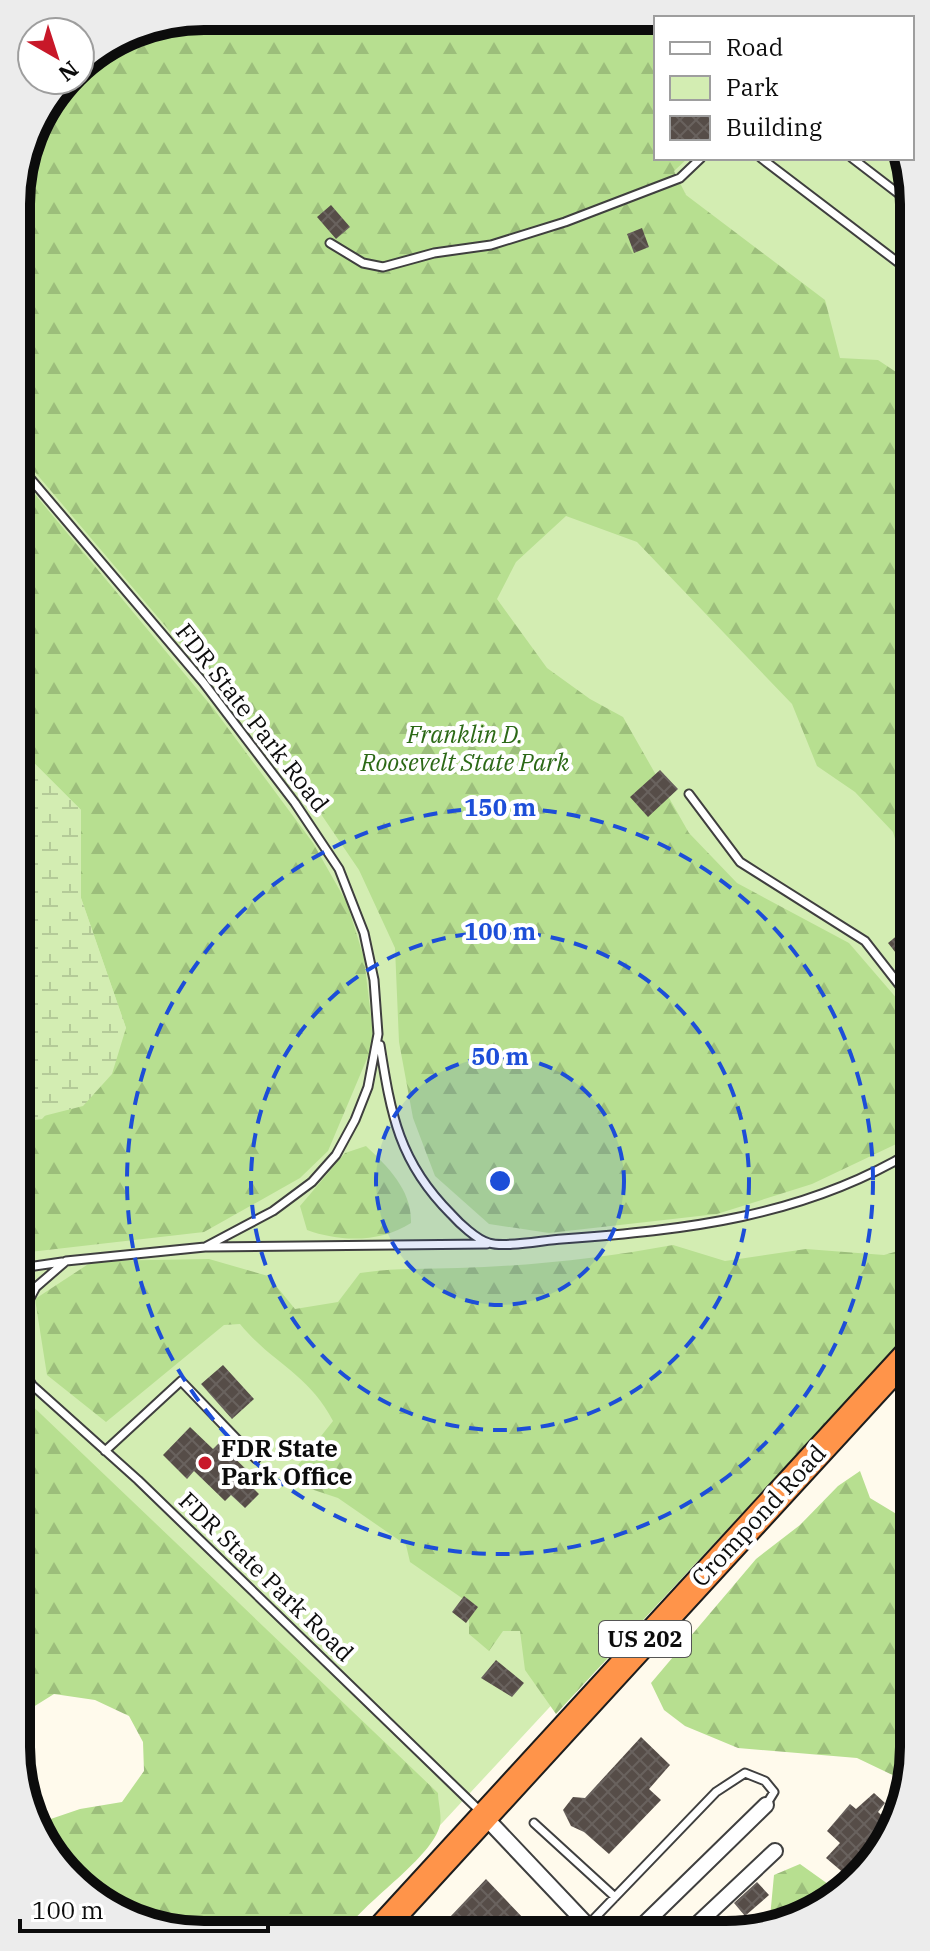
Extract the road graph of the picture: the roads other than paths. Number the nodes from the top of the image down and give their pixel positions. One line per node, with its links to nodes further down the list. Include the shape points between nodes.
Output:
1 (699, 160): 5 (lane, via 680,178 491,245 383,267 363,263)
2 (764, 160): 6 (lane)
3 (855, 160): 4 (lane)
4 (900, 195)
5 (330, 243)
6 (900, 264)
7 (30, 478): 10 (lane, FDR State Park Road, via 203,682 339,869 364,933)
8 (689, 794): 9 (lane, via 740,862 865,941)
9 (900, 986)
10 (378, 1034): 12 (lane, FDR State Park Road, via 390,1107 406,1157 435,1199); 13 (lane, FDR State Park Road, via 368,1087 336,1155 312,1182 273,1211)
11 (900, 1157): 12 (lane, FDR State Park Road, via 830,1190 740,1219 643,1233)
12 (489, 1244): 13 (lane, FDR State Park Road)
13 (205, 1247): 14 (lane, FDR State Park Road)
14 (66, 1261): 15 (lane, FDR State Park Road); 16 (lane)
15 (30, 1267)
16 (30, 1298)
17 (900, 1363): 22 (highway, Crompond Road / US 202)
18 (30, 1381): 19 (lane, FDR State Park Road)
19 (105, 1451): 20 (lane, via 181,1381); 22 (lane, FDR State Park Road)
20 (256, 1459)
21 (766, 1805): 25 (lane, via 774,1792 765,1781 745,1773 716,1792); 29 (street)
22 (485, 1817): 26 (highway, Crompond Road / US 202); 27 (street)
23 (534, 1823): 25 (lane)
24 (775, 1851): 30 (street)
25 (615, 1897): 28 (lane)
26 (388, 1921)
27 (584, 1921)
28 (595, 1921)
29 (647, 1921)
30 (701, 1921)

